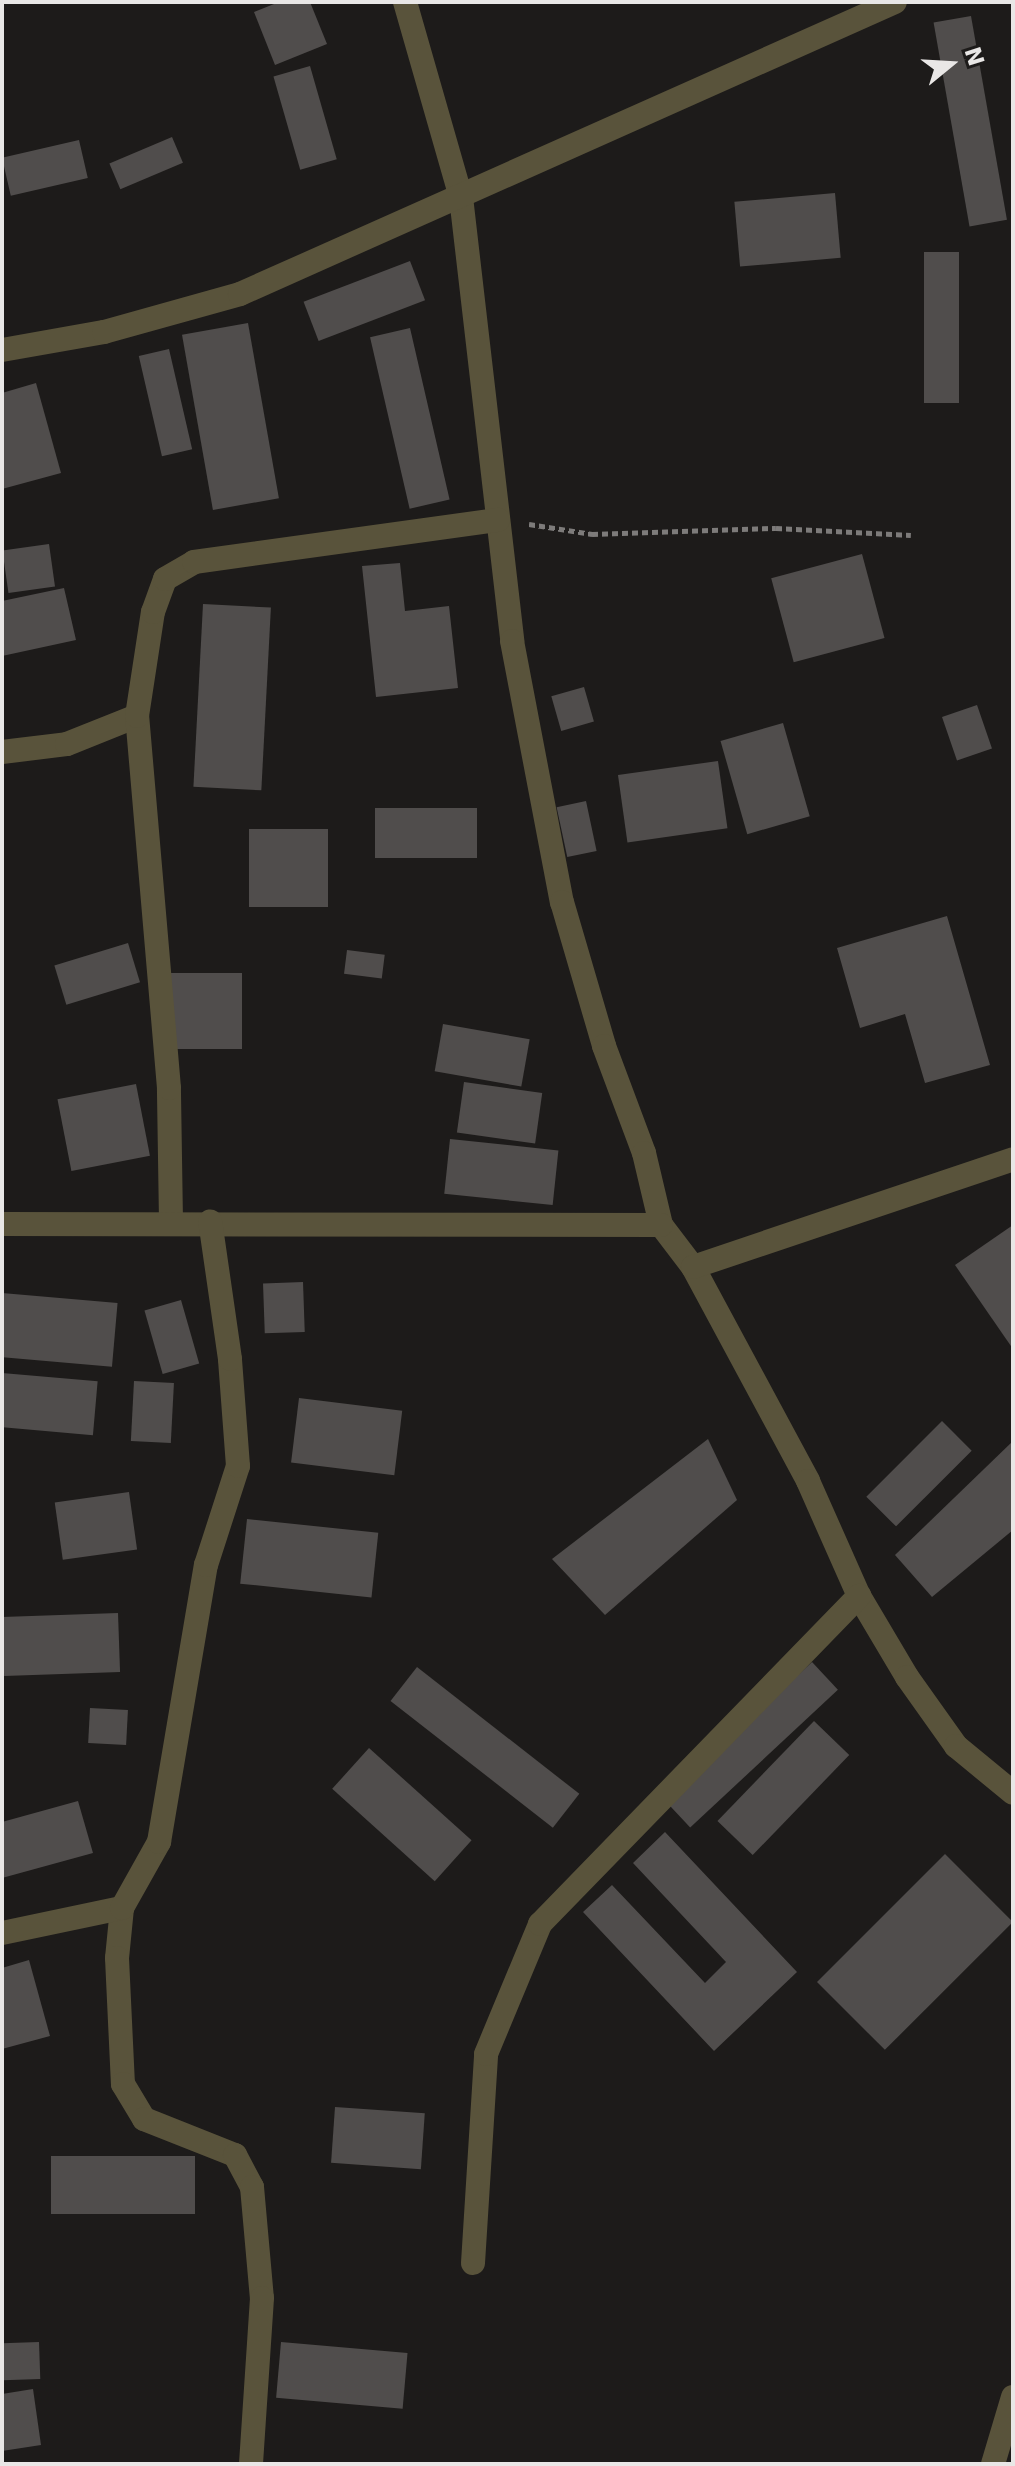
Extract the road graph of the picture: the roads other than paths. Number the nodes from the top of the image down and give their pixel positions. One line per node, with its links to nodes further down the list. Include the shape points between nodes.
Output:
1 (405, 2): 3 (street)
2 (895, 2): 3 (street)
3 (461, 197): 4 (street, via 240,294 104,332); 5 (street)
4 (2, 350)
5 (498, 520): 6 (street, via 194,562 165,579 153,612); 12 (street, via 512,641 562,902 604,1046 644,1153)
6 (137, 716): 7 (street, via 67,744); 9 (street, via 169,1088)
7 (2, 752)
8 (1013, 1159): 13 (street)
9 (171, 1221): 10 (street); 11 (street)
10 (210, 1221): 12 (street); 16 (street, via 230,1359 238,1466 206,1565 159,1842)
11 (2, 1224)
12 (661, 1225): 13 (street)
13 (693, 1267): 14 (street, via 808,1481)
14 (859, 1596): 15 (street, via 956,1746); 18 (street, via 540,1924 486,2054)
15 (1013, 1793)
16 (122, 1908): 17 (street); 20 (street, via 117,1958 123,2084 144,2119 235,2155 252,2187 262,2298)
17 (2, 1933)
18 (473, 2263)
19 (1013, 2397): 21 (street)
20 (251, 2464)
21 (993, 2464)

